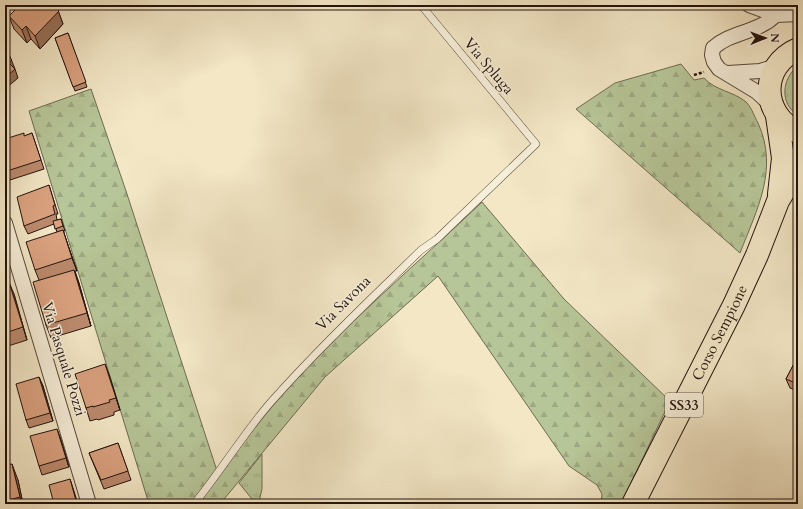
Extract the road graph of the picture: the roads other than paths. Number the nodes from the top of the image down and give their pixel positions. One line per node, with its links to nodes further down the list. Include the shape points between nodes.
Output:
1 (421, 5): 10 (lane, Via Spluga)
2 (750, 5): 4 (street)
3 (798, 14): 4 (street)
4 (776, 15): 7 (street, via 762,26 721,41 713,48 714,62)
5 (798, 49): 6 (main road, via 791,52)
6 (777, 66): 7 (street, via 760,71); 8 (main road, Corso Sempione, via 770,81 769,93)
7 (728, 73): 8 (street, via 757,92)
8 (774, 111): 9 (main road, via 786,126); 12 (main road, Corso Sempione / SS33, via 782,158)
9 (798, 132)
10 (536, 144): 15 (lane, Via Savona, via 437,239 421,250 302,369 249,428)
11 (798, 167): 12 (main road, Corso Sempione / SS33)
12 (778, 201): 16 (main road, Corso Sempione / SS33, via 734,305)
13 (5, 223): 14 (street, Via Pasquale Pozzi)
14 (89, 504)
15 (194, 504)
16 (633, 504)

